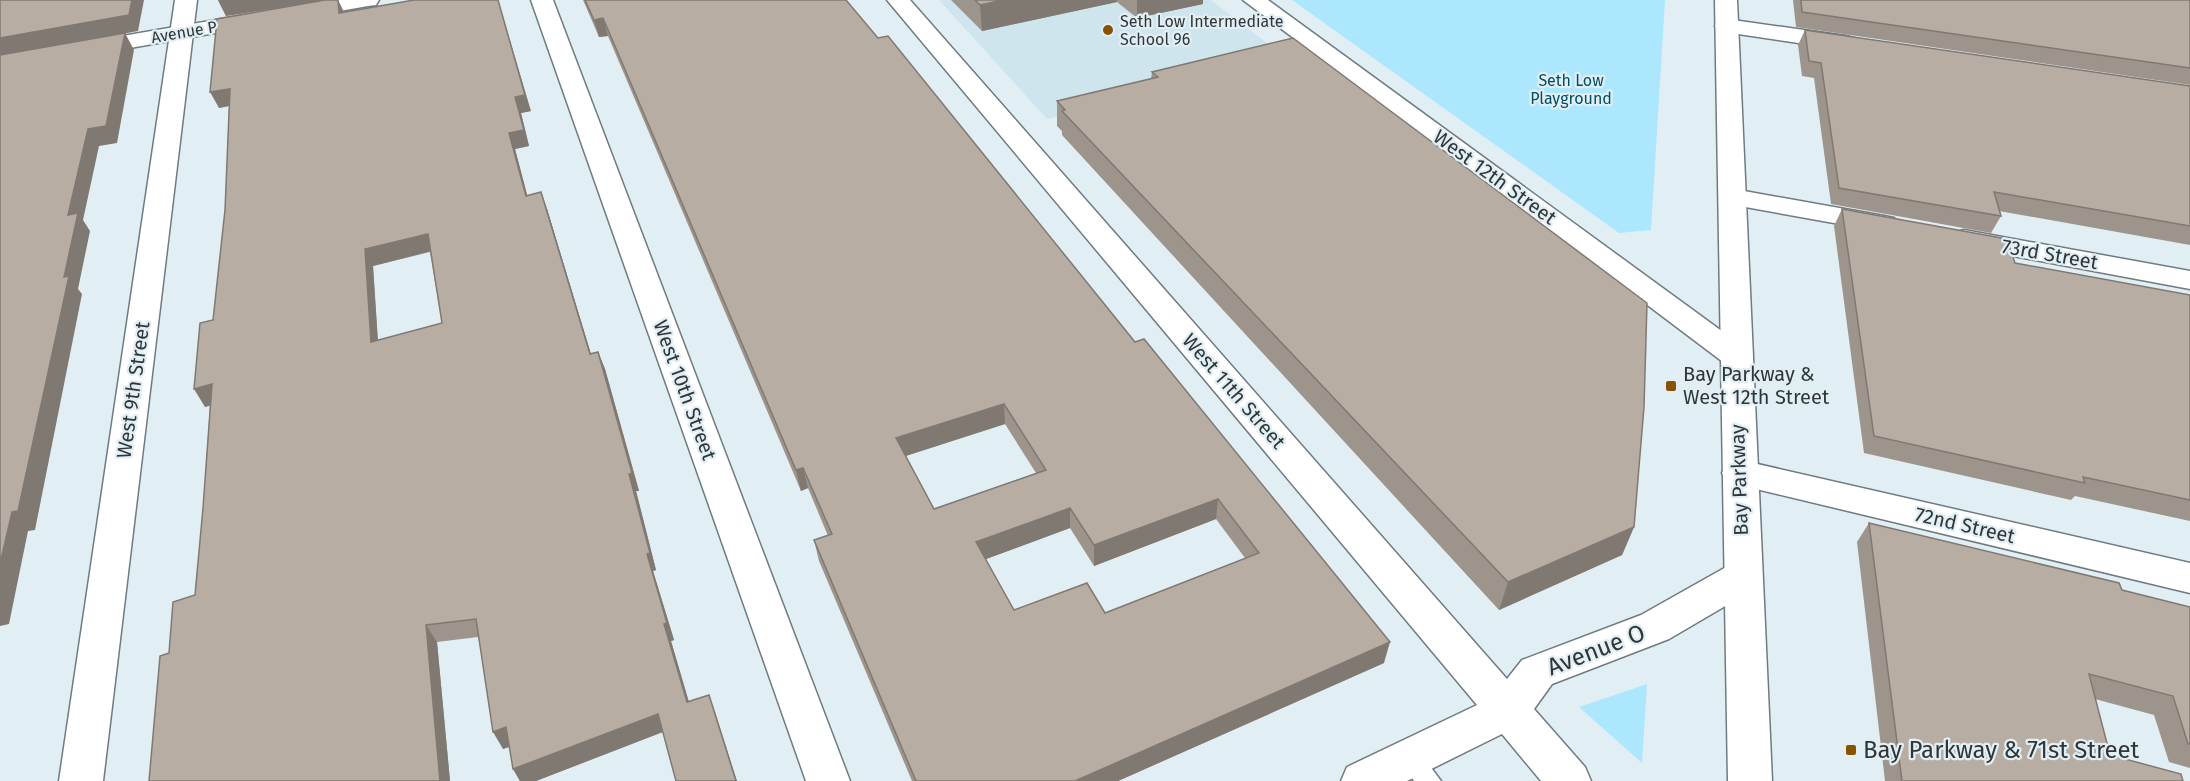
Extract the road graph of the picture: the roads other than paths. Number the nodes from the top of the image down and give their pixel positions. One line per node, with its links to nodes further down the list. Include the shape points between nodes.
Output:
1 (186, 0): 8 (street, West 9th Street)
2 (368, 0): 8 (street, Avenue P)
3 (542, 0): 22 (street, West 10th Street)
4 (898, 0): 19 (street, West 11th Street)
5 (1254, 0): 15 (street, West 12th Street)
6 (1726, 0): 7 (street, Bay Parkway)
7 (1726, 26): 9 (street); 11 (street, Bay Parkway)
8 (181, 33): 10 (street, Avenue P); 21 (street, West 9th Street)
9 (1864, 46)
10 (0, 64)
11 (1733, 197): 12 (street); 15 (street, Bay Parkway)
12 (1908, 229)
13 (1944, 235): 14 (street, 73rd Street)
14 (2190, 280)
15 (1734, 355): 16 (street, Bay Parkway)
16 (1740, 473): 17 (street, Bay Parkway); 18 (street, 72nd Street)
17 (1742, 577): 19 (street, Avenue O, via 1655,627 1537,672); 25 (street, Bay Parkway)
18 (2190, 578)
19 (1508, 710): 20 (street, Avenue O); 24 (street, West 11th Street)
20 (1420, 770): 23 (street, Avenue O)
21 (81, 781)
22 (828, 781)
23 (1363, 781)
24 (1569, 781)
25 (1750, 781)

